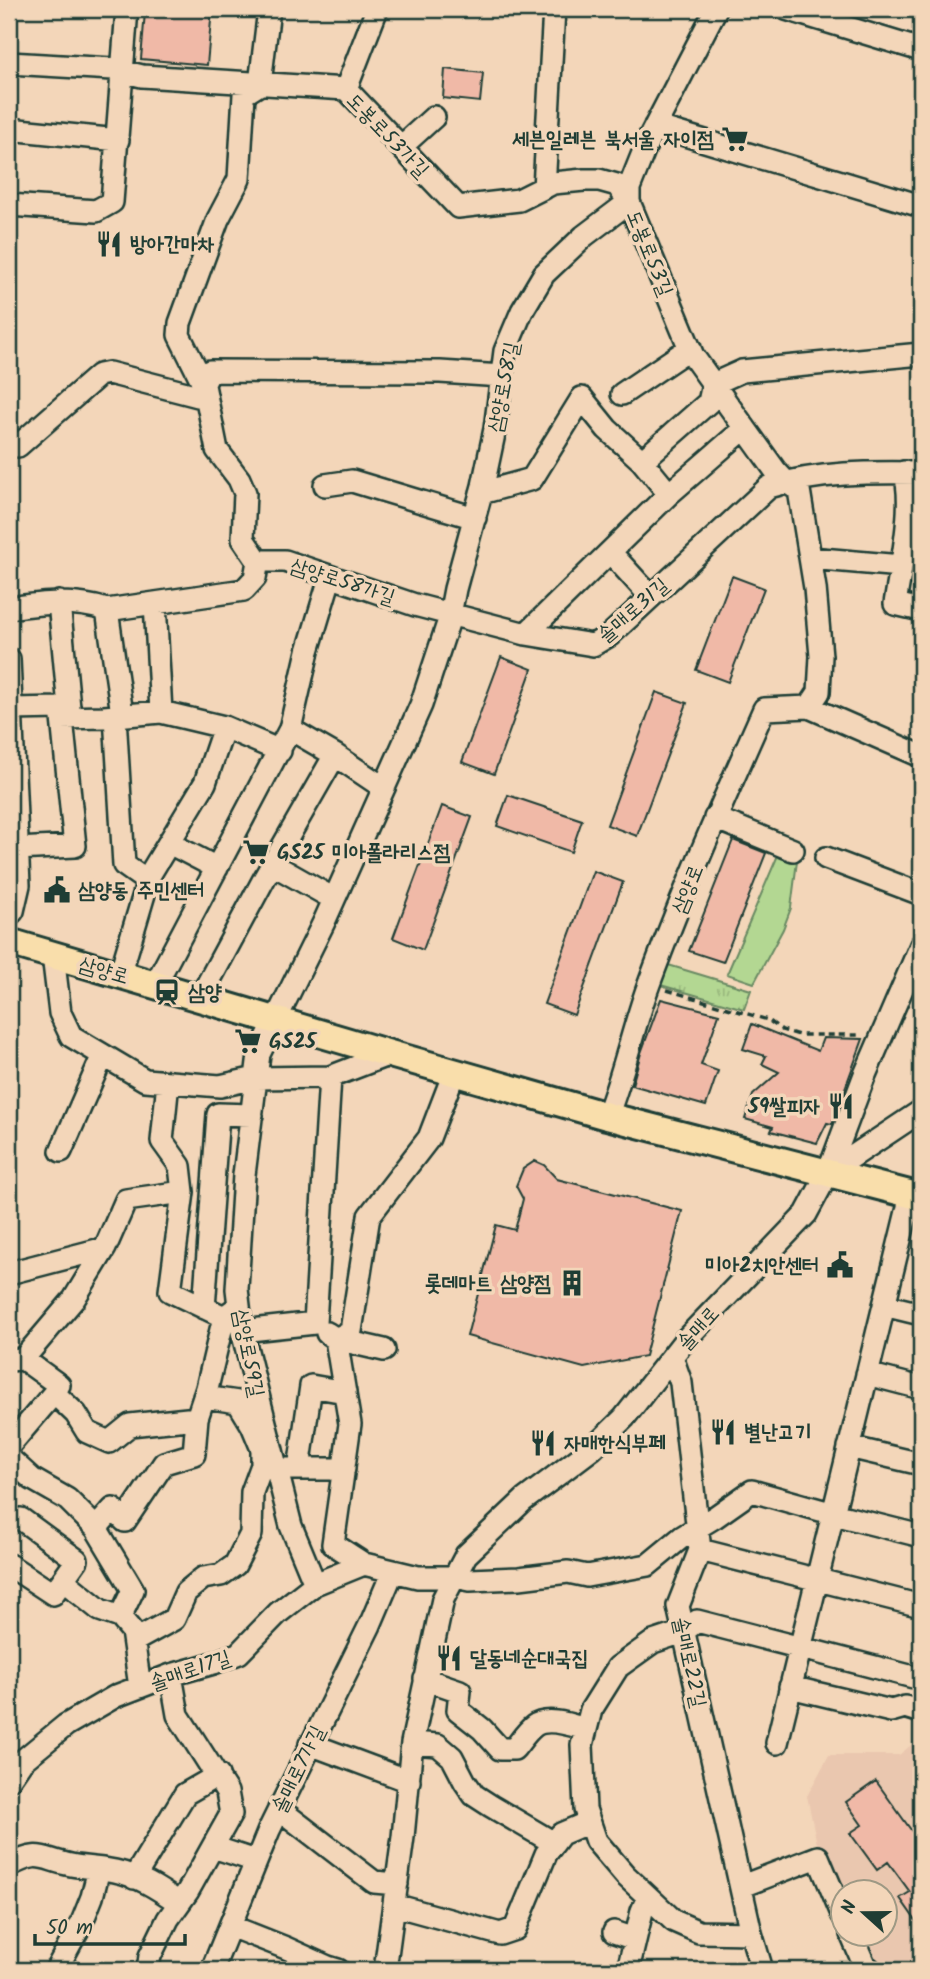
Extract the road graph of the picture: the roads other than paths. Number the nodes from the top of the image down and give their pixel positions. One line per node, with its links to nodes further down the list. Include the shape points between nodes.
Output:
1 (127, 9): 9 (street)
2 (269, 9): 10 (street)
3 (377, 9): 11 (street)
4 (554, 9): 17 (street)
5 (716, 9): 13 (street, 도봉로53길)
6 (786, 9): 7 (street)
7 (921, 50)
8 (9, 63): 9 (street, 도봉로53가길)
9 (123, 72): 10 (street, 도봉로53가길); 15 (street)
10 (260, 84): 11 (street, 도봉로53가길); 24 (street, via 244,94 239,179 218,219 180,323 179,335)
11 (346, 89): 16 (street, 도봉로53가길)
12 (434, 117): 16 (street)
13 (655, 126): 18 (street, 도봉로53길, via 629,188); 20 (street)
14 (9, 129): 15 (street)
15 (118, 140): 19 (street, via 112,202 96,211)
16 (401, 147): 17 (street, 도봉로53가길, via 458,207 519,200)
17 (544, 188): 18 (street, 도봉로53가길, via 564,181 599,180 617,185)
18 (629, 202): 21 (street, 도봉로53길); 23 (street, 삼양로58길, via 544,274 505,351)
19 (9, 205)
20 (921, 206)
21 (690, 348): 25 (street, 도봉로53길); 26 (street)
22 (921, 354): 25 (street, via 742,371)
23 (502, 376): 24 (street, via 210,371); 33 (street, 삼양로58길)
24 (204, 384): 28 (street, via 198,396 109,373 99,375 18,446); 38 (street, via 217,450 245,493 243,539)
25 (713, 384): 27 (street, 도봉로53길); 29 (street, via 709,402)
26 (622, 394)
27 (745, 428): 31 (street, 도봉로53길); 34 (street)
28 (9, 444)
29 (642, 461): 33 (street, via 582,398 532,479); 34 (street)
30 (913, 472): 31 (street, 솔매로31길); 39 (street)
31 (786, 482): 37 (street, via 799,490); 41 (street, 솔매로31길, via 769,487)
32 (325, 485): 35 (street, via 352,481)
33 (481, 493): 35 (street, 삼양로58길)
34 (669, 494): 36 (street)
35 (474, 518): 47 (street, 삼양로58길)
36 (611, 553): 41 (street); 48 (street)
37 (810, 558): 39 (street); 50 (street, via 821,656 819,692)
38 (258, 561): 40 (street, 삼양로58가길, via 285,561); 43 (street, via 255,578 244,590)
39 (901, 566): 46 (street, via 895,604)
40 (330, 578): 47 (street, 삼양로58가길); 56 (street)
41 (651, 597): 48 (street, 솔매로31길, via 593,645)
42 (60, 602): 44 (street); 45 (street); 54 (street)
43 (155, 603): 45 (street); 52 (street)
44 (9, 608)
45 (107, 610): 53 (street)
46 (921, 610)
47 (449, 615): 48 (street, 솔매로31길); 60 (street, 삼양로58길, via 421,705)
48 (526, 634)
49 (9, 659): 51 (street)
50 (809, 708): 59 (street); 61 (street, 삼양로, via 764,709)
51 (11, 709): 54 (street, via 61,708); 63 (street)
52 (161, 712): 53 (street); 55 (street)
53 (118, 715): 54 (street); 68 (street, via 124,865)
54 (66, 718): 63 (street, via 75,846)
55 (225, 727): 57 (street); 62 (street, via 205,783)
56 (290, 729): 57 (street); 58 (street)
57 (280, 751): 67 (street)
58 (335, 755): 60 (street); 66 (street)
59 (921, 756)
60 (384, 788): 70 (street, 삼양로58길)
61 (715, 818): 64 (street); 87 (street, 삼양로, via 649,985)
62 (169, 843): 67 (street); 68 (street)
63 (17, 849): 71 (street, via 19,885)
64 (793, 850)
65 (826, 858): 69 (street)
66 (272, 864): 70 (street); 77 (street)
67 (217, 868): 76 (street)
68 (148, 882): 75 (street)
69 (921, 894)
70 (334, 899): 78 (street, 삼양로58길)
71 (9, 915)
72 (9, 942): 74 (main road, 삼양로)
73 (921, 945): 89 (street, 솔매로)
74 (52, 955): 75 (main road, 삼양로); 79 (street, via 60,1013 71,1035)
75 (120, 975): 76 (main road, 삼양로)
76 (155, 985): 77 (main road, 삼양로)
77 (200, 998): 78 (main road, 삼양로)
78 (277, 1021): 80 (main road, 삼양로); 83 (street, 삼양로59길, via 259,1054)
79 (103, 1055): 84 (street, via 145,1080); 88 (street)
80 (390, 1055): 81 (main road, 삼양로); 82 (street)
81 (454, 1073): 87 (main road, 삼양로); 100 (street, via 429,1138 369,1216 351,1331)
82 (330, 1077): 83 (street); 98 (street)
83 (256, 1079): 84 (street, via 219,1086); 86 (street, 삼양로59길)
84 (168, 1082): 90 (street, via 162,1141 180,1166)
85 (921, 1111): 89 (street)
86 (252, 1115): 95 (street, 삼양로59길, via 218,1114); 96 (street, 삼양로59길, via 237,1289)
87 (607, 1116): 89 (main road, 삼양로)
88 (61, 1151)
89 (828, 1173): 91 (main road, 삼양로); 102 (street, 솔매로, via 806,1214)
90 (183, 1192): 92 (street, via 126,1200); 95 (street, via 170,1291)
91 (916, 1196): 94 (street)
92 (105, 1248): 93 (street); 103 (street, via 74,1299)
93 (9, 1273)
94 (884, 1305): 97 (street); 104 (street)
95 (204, 1308): 96 (street)
96 (231, 1311): 99 (street, 삼양로59길); 108 (street)
97 (921, 1314)
98 (314, 1323): 99 (street); 100 (street)
99 (242, 1331): 114 (street, 삼양로59길)
100 (336, 1339): 101 (street); 106 (street)
101 (384, 1350)
102 (672, 1357): 122 (street, 솔매로22길, via 681,1383); 128 (street, 솔매로, via 624,1418 593,1448 524,1500 466,1555)
103 (16, 1359): 107 (street, via 59,1385)
104 (867, 1374): 105 (street); 111 (street)
105 (921, 1388)
106 (345, 1392): 115 (street, via 311,1386); 116 (street, via 351,1424)
107 (54, 1394): 109 (street, via 87,1432 109,1442 130,1425); 110 (street)
108 (204, 1397): 109 (street); 135 (street, via 238,1402 262,1449 262,1465 252,1492 251,1534 235,1564 221,1575 203,1578 186,1592 174,1619)
109 (197, 1418): 121 (street, via 194,1454 164,1463 125,1521 113,1509)
110 (9, 1446)
111 (849, 1447): 113 (street); 119 (street)
112 (9, 1455): 117 (street)
113 (921, 1464)
114 (276, 1469): 115 (street); 131 (street, 삼양로59길, via 291,1526)
115 (299, 1469): 116 (street)
116 (344, 1469): 125 (street, via 333,1544)
117 (32, 1479): 118 (street); 121 (street, via 67,1499)
118 (9, 1480)
119 (833, 1513): 122 (street, via 752,1491); 123 (street); 130 (street)
120 (21, 1519): 129 (street, via 78,1560)
121 (96, 1528): 133 (street, via 133,1590)
122 (697, 1528): 124 (street, 솔매로22길); 128 (street, via 648,1565 587,1576 568,1572 519,1578)
123 (921, 1536)
124 (700, 1550): 130 (street); 134 (street, 솔매로22길, via 678,1606)
125 (364, 1564): 127 (street); 131 (street, 솔매로17길)
126 (9, 1565): 129 (street, via 52,1594)
127 (393, 1572): 128 (street); 146 (street, 솔매로7가길)
128 (455, 1577): 138 (street, 솔매로, via 443,1599)
129 (63, 1580): 133 (street, via 100,1610)
130 (817, 1580): 132 (street); 136 (street)
131 (315, 1584): 137 (street, 솔매로17길, via 239,1653)
132 (921, 1606)
133 (120, 1617): 135 (street)
134 (683, 1632): 136 (street, via 697,1621); 143 (street, via 653,1642 618,1667 591,1710); 159 (street, 솔매로22길)
135 (134, 1641): 140 (street)
136 (800, 1649): 139 (street); 141 (street)
137 (171, 1675): 140 (street, 솔매로17길); 147 (street, via 178,1715)
138 (425, 1679): 143 (street, via 460,1691 458,1710 500,1749 514,1749 534,1725 547,1722); 145 (street, 솔매로)
139 (921, 1679)
140 (140, 1687): 148 (street, 솔매로17길, via 66,1726 22,1761)
141 (790, 1687): 142 (street, via 891,1711 905,1707); 144 (street)
142 (921, 1712)
143 (586, 1729): 151 (street, via 582,1745)
144 (777, 1742)
145 (412, 1743): 149 (street, 솔매로); 152 (street, via 438,1745 453,1756 474,1795)
146 (310, 1744): 149 (street); 150 (street, 솔매로7가길)
147 (218, 1775): 153 (street, via 231,1814); 157 (street, via 185,1794)
148 (9, 1780)
149 (409, 1781): 160 (street, 솔매로)
150 (279, 1809): 154 (street, 솔매로7가길); 160 (street)
151 (589, 1822): 152 (street, via 561,1834); 161 (street, via 596,1841)
152 (554, 1843): 160 (street, via 515,1930 500,1934)
153 (213, 1847): 154 (street); 162 (street)
154 (256, 1861): 163 (street, 솔매로7가길)
155 (9, 1866): 156 (street, via 25,1857 46,1857)
156 (99, 1869): 157 (street); 168 (street, via 82,1922)
157 (134, 1878): 162 (street, via 154,1885)
158 (828, 1881): 159 (street, via 818,1857)
159 (742, 1886): 165 (street, 솔매로22길)
160 (395, 1895): 172 (street, 솔매로)
161 (648, 1897): 165 (street, via 674,1921 699,1932); 166 (street)
162 (179, 1903): 169 (street, via 150,1956)
163 (230, 1926): 170 (street, 솔매로7가길); 171 (street)
164 (614, 1932): 166 (street)
165 (751, 1933): 174 (street, 솔매로22길)
166 (635, 1939): 173 (street)
167 (857, 1948): 175 (street)
168 (56, 1970)
169 (148, 1970)
170 (212, 1970)
171 (338, 1970)
172 (385, 1970)
173 (628, 1970)
174 (762, 1970)
175 (871, 1970)

